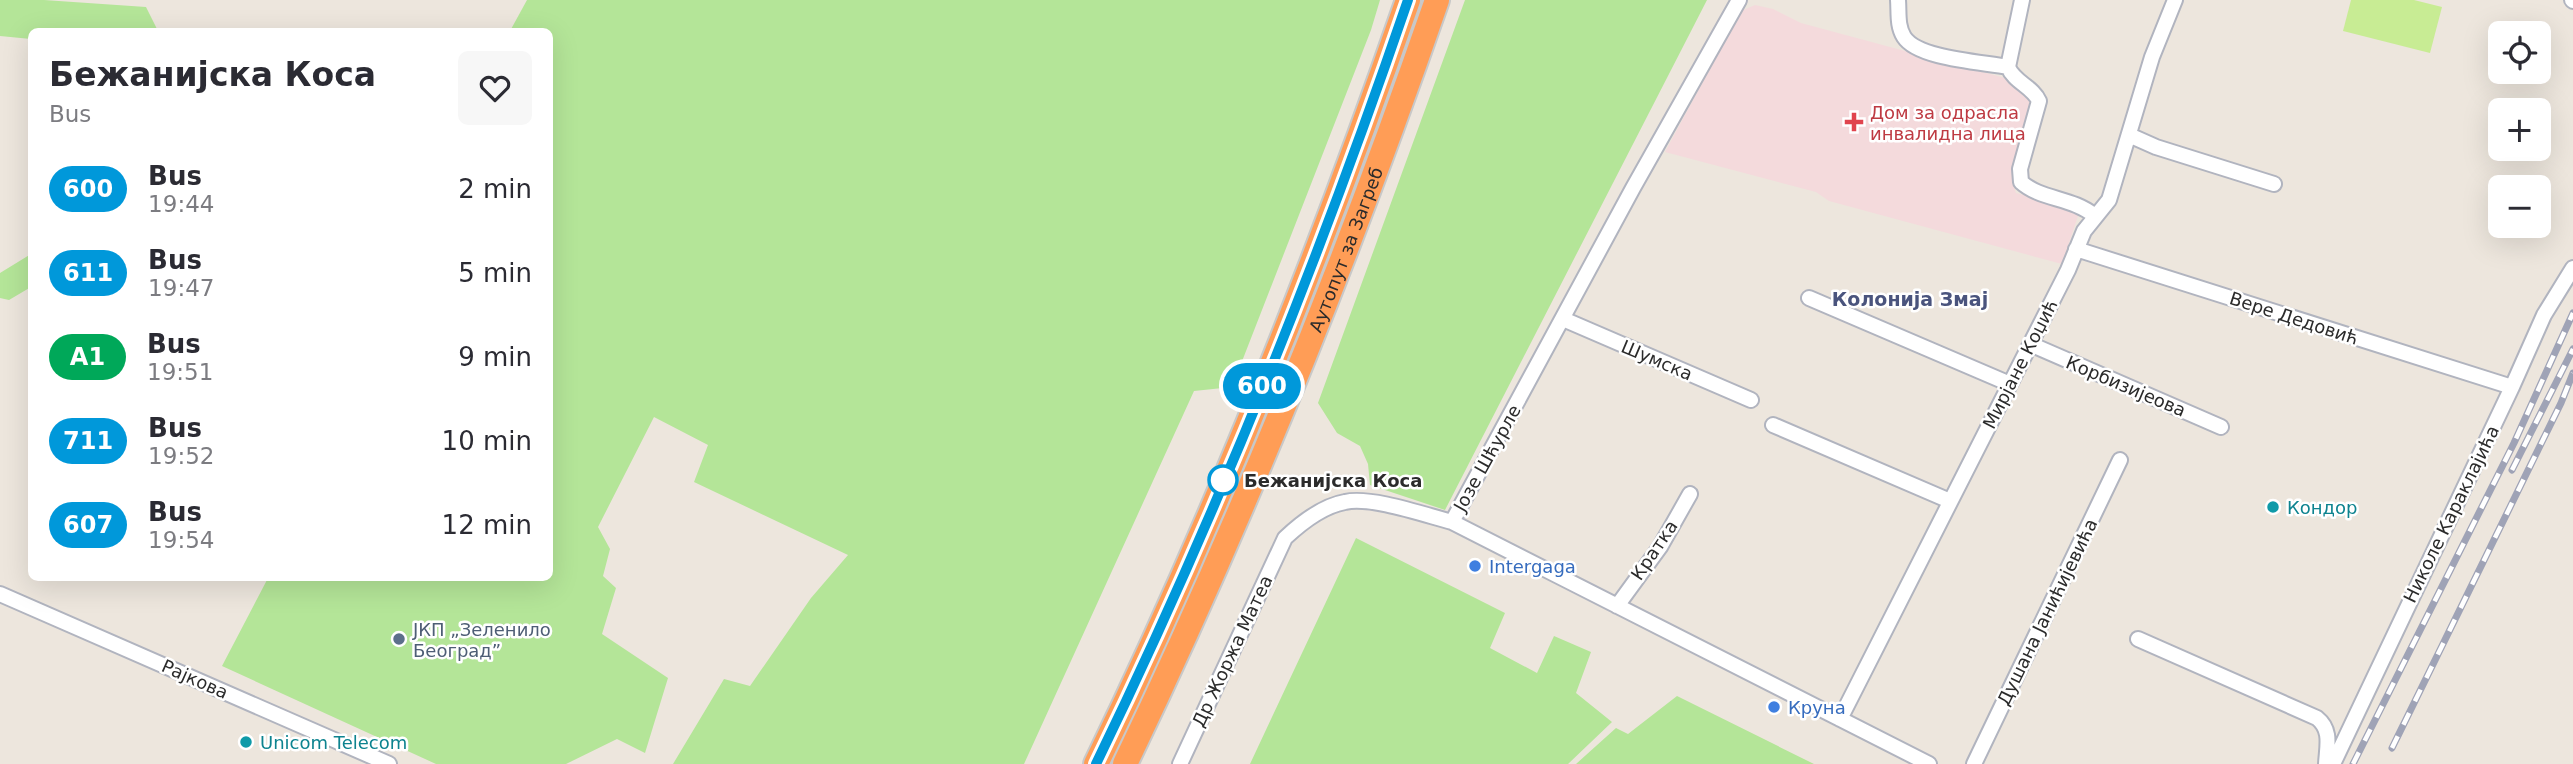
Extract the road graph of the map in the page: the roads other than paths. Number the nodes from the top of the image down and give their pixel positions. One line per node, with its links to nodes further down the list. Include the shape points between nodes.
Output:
1 (1408, 0): 30 (highway, Аутопут за Загреб, via 1268,373)
2 (1437, 0): 31 (highway, Аутопут за Загреб, via 1304,355)
3 (1739, 0): 14 (street, Јозе Шћурле)
4 (1898, 0): 7 (street, via 1902,32 1913,46)
5 (2022, 0): 7 (street)
6 (2175, 0): 8 (street, Мирјане Коџић)
7 (2008, 67): 10 (street, via 2039,101 2021,182 2080,205)
8 (2129, 135): 9 (street); 10 (street, Мирјане Коџић, via 2109,200)
9 (2274, 184)
10 (2095, 216): 11 (street, Мирјане Коџић)
11 (2076, 249): 15 (street, Мирјане Коџић); 17 (street, Вере Дедовић)
12 (2573, 268): 17 (street, Николе Караклајића, via 2544,314)
13 (1809, 298): 16 (street)
14 (1563, 319): 18 (street, Шумска); 24 (street, Јозе Шћурле)
15 (2030, 344): 16 (street, Мирјане Коџић); 20 (street, Корбизијеова)
16 (2010, 384): 23 (street, Мирјане Коџић)
17 (2512, 387): 36 (street, Николе Караклајића)
18 (1751, 400)
19 (1773, 425): 23 (street)
20 (2221, 427)
21 (2120, 460): 34 (street, Душана Јанићијевића)
22 (1690, 494): 26 (street, Кратка, via 1660,547)
23 (1950, 502): 28 (street, Мирјане Коџић)
24 (1452, 522): 26 (street, Јозе Шћурле); 32 (street, Др Жоржа Матеа, via 1385,505 1345,502 1305,520 1285,538)
25 (0, 594): 29 (street, Рајкова)
26 (1617, 606): 28 (street, Јозе Шћурле)
27 (2138, 639): 35 (street, via 2317,718 2328,733)
28 (1840, 719): 33 (street, Јозе Шћурле)
29 (389, 764)
30 (1096, 764)
31 (1125, 764)
32 (1180, 764)
33 (1929, 764)
34 (1974, 764)
35 (2326, 764)
36 (2333, 764)

